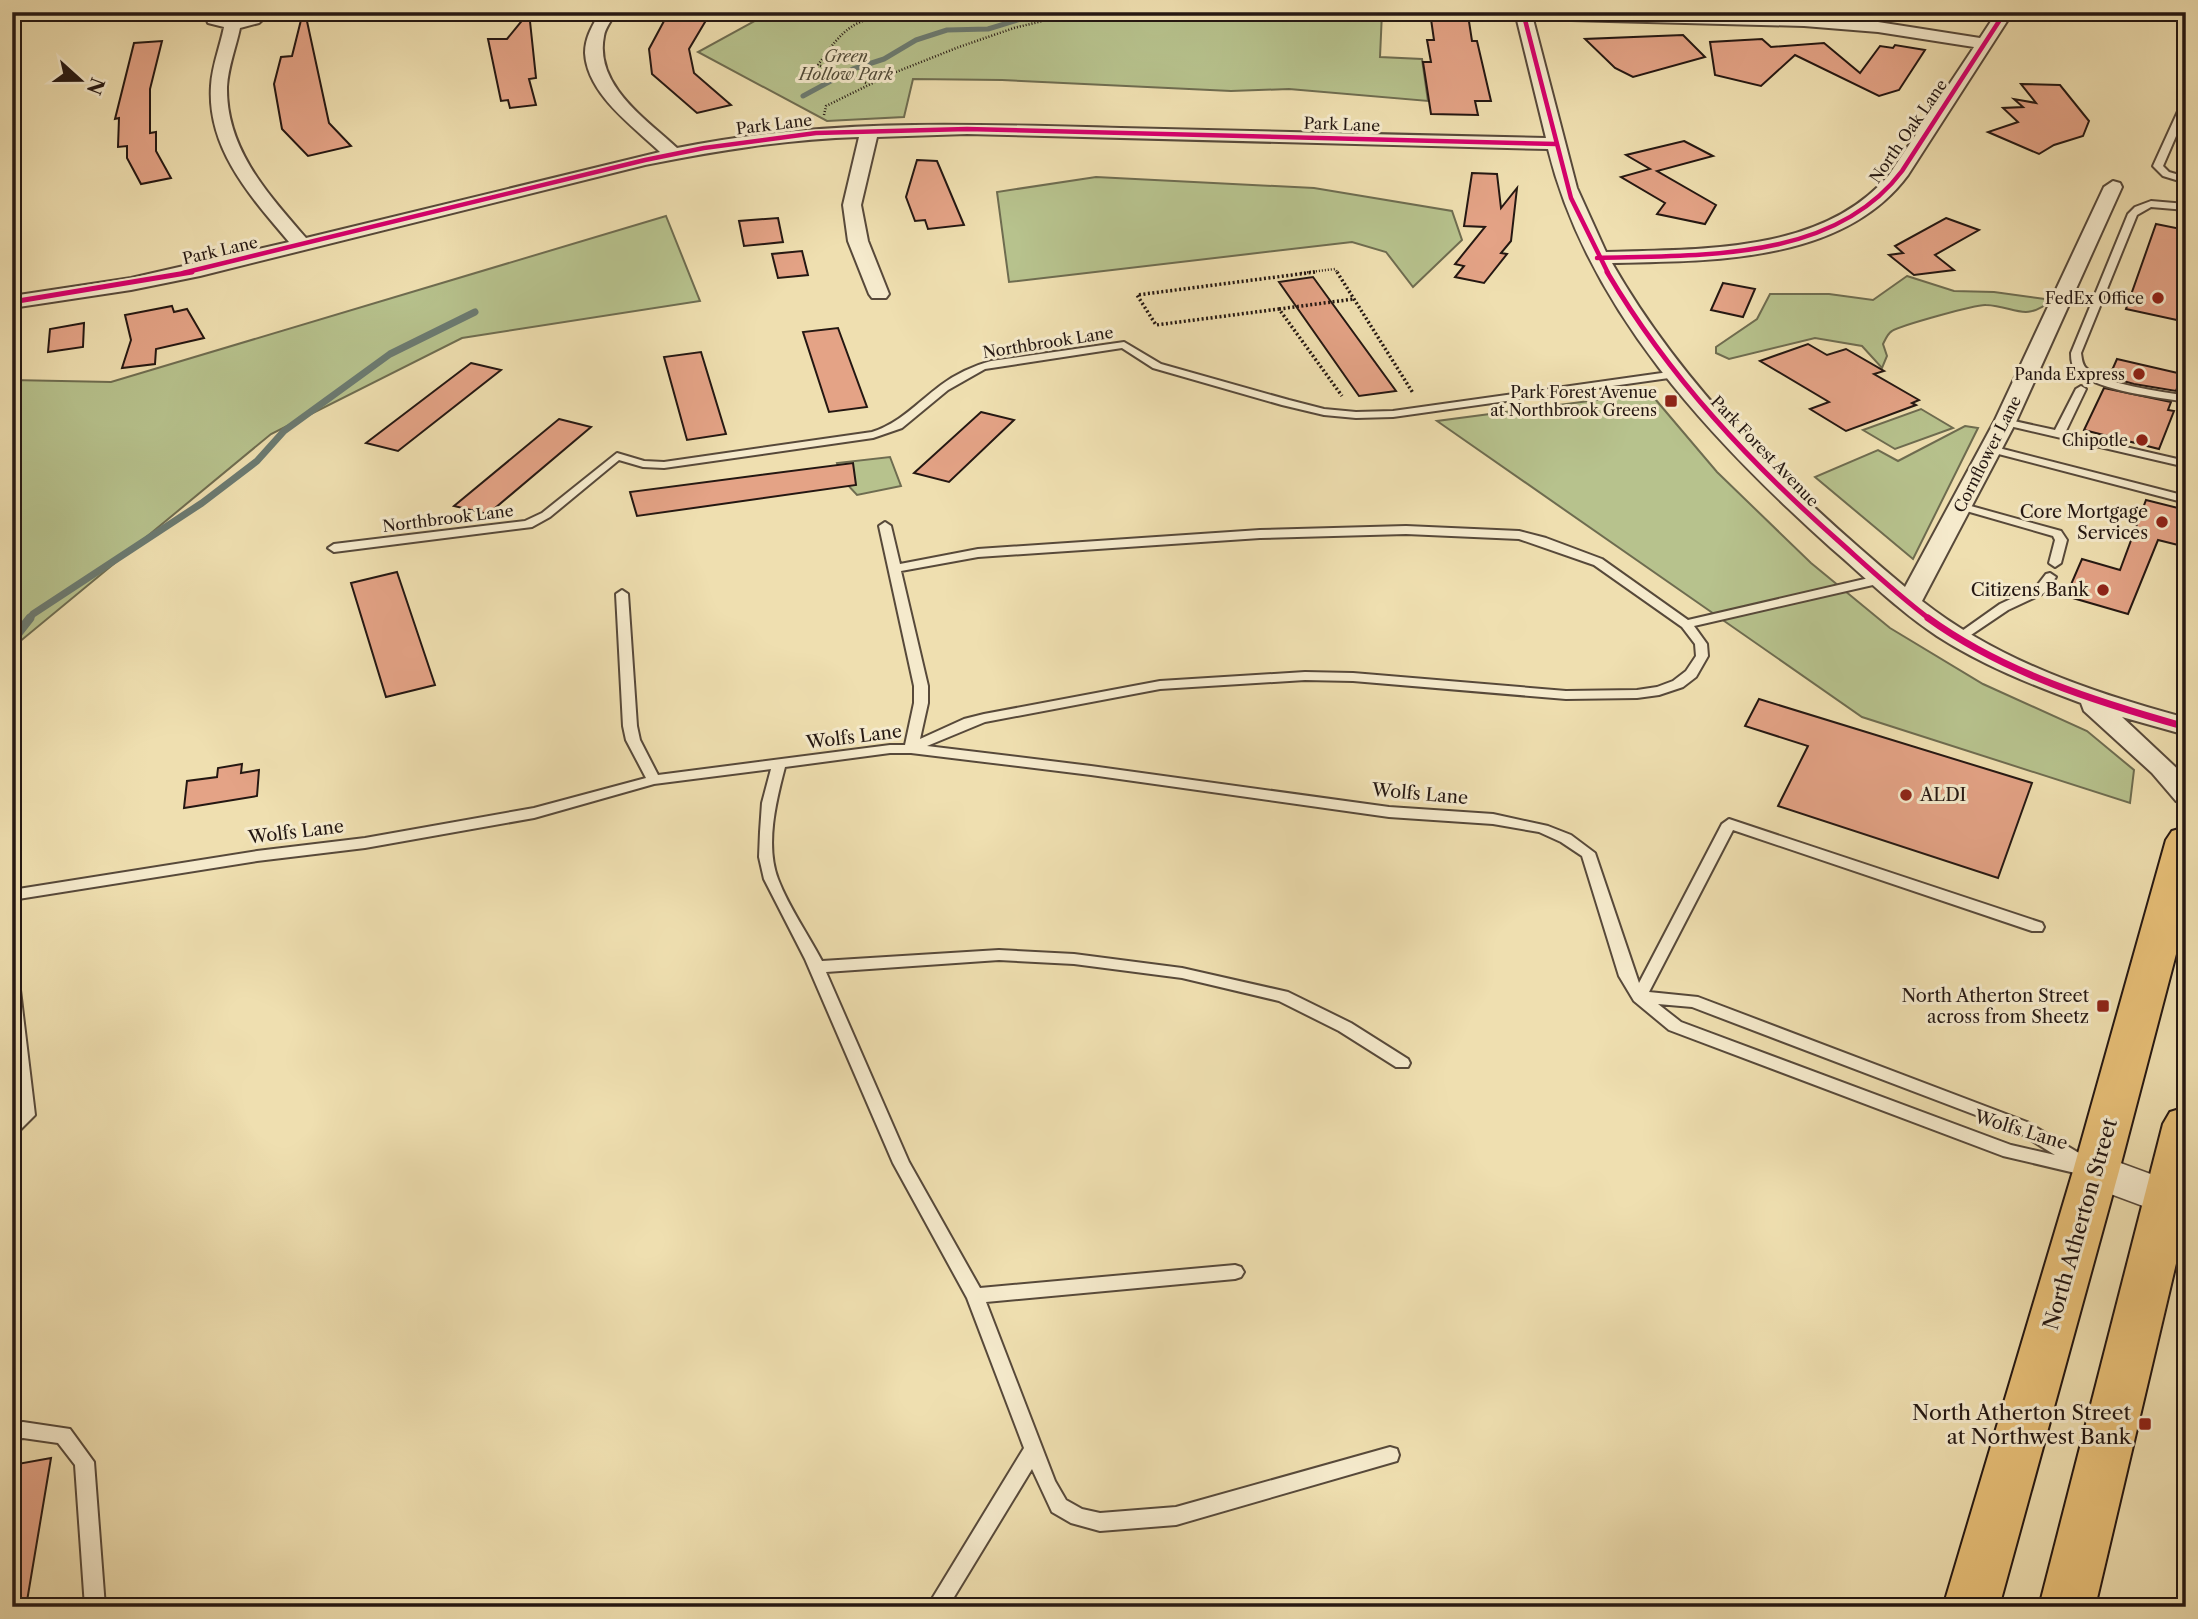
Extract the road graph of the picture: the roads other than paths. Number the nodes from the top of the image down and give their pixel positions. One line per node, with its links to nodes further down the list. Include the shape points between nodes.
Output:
1 (216, 12): 6 (street, via 214,20)
2 (263, 12): 6 (street)
3 (608, 12): 11 (street, via 594,34 596,72 609,91)
4 (2005, 12): 7 (street, North Oak Lane)
5 (1523, 13): 7 (street, via 1826,22); 10 (street, Park Forest Avenue)
6 (233, 23): 15 (street, via 219,87 227,144 253,185)
7 (1984, 44): 16 (street, North Oak Lane, via 1885,191 1854,215 1784,241 1743,249)
8 (2186, 108): 12 (lane, via 2158,166 2166,174)
9 (870, 130): 10 (street, Park Lane); 11 (street, Park Lane, via 752,140); 17 (street, via 852,205 859,241)
10 (1556, 144): 16 (street, Park Forest Avenue, via 1573,204)
11 (673, 154): 15 (street, Park Lane)
12 (2186, 180)
13 (2113, 187): 22 (street, Cornflower Lane)
14 (2186, 207): 21 (lane, via 2148,204 2133,214 2076,353 2084,372 2107,382)
15 (302, 245): 18 (street, Park Lane, via 131,284)
16 (1597, 258): 19 (street, Park Forest Avenue)
17 (879, 294)
18 (12, 302)
19 (1676, 374): 29 (lane, Northbrook Lane, via 1356,415 1286,403 1157,366 1124,345 972,370 953,380 905,424 883,433 664,465 617,456 546,515 528,524); 33 (street, Park Forest Avenue, via 1781,492)
20 (2081, 389): 23 (lane)
21 (2186, 399)
22 (2005, 422): 23 (lane); 24 (street, Cornflower Lane)
23 (2058, 435): 25 (lane)
24 (1991, 449): 26 (lane); 27 (street, Cornflower Lane)
25 (2186, 464)
26 (2186, 500)
27 (1961, 506): 30 (lane, via 2057,534 2062,540); 35 (street, Cornflower Lane)
28 (885, 526): 31 (lane)
29 (334, 548)
30 (2055, 563)
31 (894, 569): 36 (lane, via 978,553 1260,534 1493,533 1542,541 1598,562); 40 (lane, via 921,686)
32 (2050, 577): 37 (lane, via 2040,590 2004,607)
33 (1882, 579): 35 (street, Park Forest Avenue); 36 (lane)
34 (622, 594): 42 (lane, via 633,740)
35 (1909, 603): 37 (street, Park Forest Avenue)
36 (1686, 624): 40 (lane, via 1701,644 1702,656 1691,674 1659,691 1566,695 1353,677 1249,678 1115,692 984,718)
37 (1958, 638): 38 (street, Park Forest Avenue)
38 (2080, 694): 39 (street, Park Forest Avenue); 43 (street, Park Forest Avenue)
39 (2186, 727)
40 (911, 749): 41 (lane, Wolfs Lane); 49 (lane, Wolfs Lane, via 1066,766 1394,813 1508,821 1554,832 1588,853 1627,976)
41 (779, 765): 42 (lane, Wolfs Lane); 47 (lane, via 769,803 766,858 771,880)
42 (654, 780): 45 (lane, Wolfs Lane, via 495,820)
43 (2186, 795)
44 (2186, 840): 53 (main road, North Atherton Street)
45 (12, 895)
46 (2036, 927): 49 (lane, via 1729,824)
47 (817, 967): 50 (lane, via 999,955 1182,973 1283,996); 56 (lane, via 901,1163)
48 (12, 990): 52 (lane, via 27,1115)
49 (1639, 997): 53 (lane, Wolfs Lane, via 1675,1026 2009,1151); 53 (lane, Wolfs Lane, via 1706,1005 2021,1126)
50 (1402, 1063)
51 (2186, 1124): 54 (main road)
52 (12, 1128)
53 (2096, 1171): 54 (street); 62 (main road, North Atherton Street)
54 (2177, 1202): 63 (main road)
55 (1235, 1272): 56 (lane)
56 (975, 1296): 58 (lane)
57 (12, 1432): 60 (lane, via 63,1436 84,1462)
58 (1033, 1450): 59 (lane, via 1059,1506 1100,1522 1176,1516); 61 (lane)
59 (1390, 1455)
60 (95, 1607)
61 (937, 1607)
62 (1971, 1607)
63 (2067, 1607)

